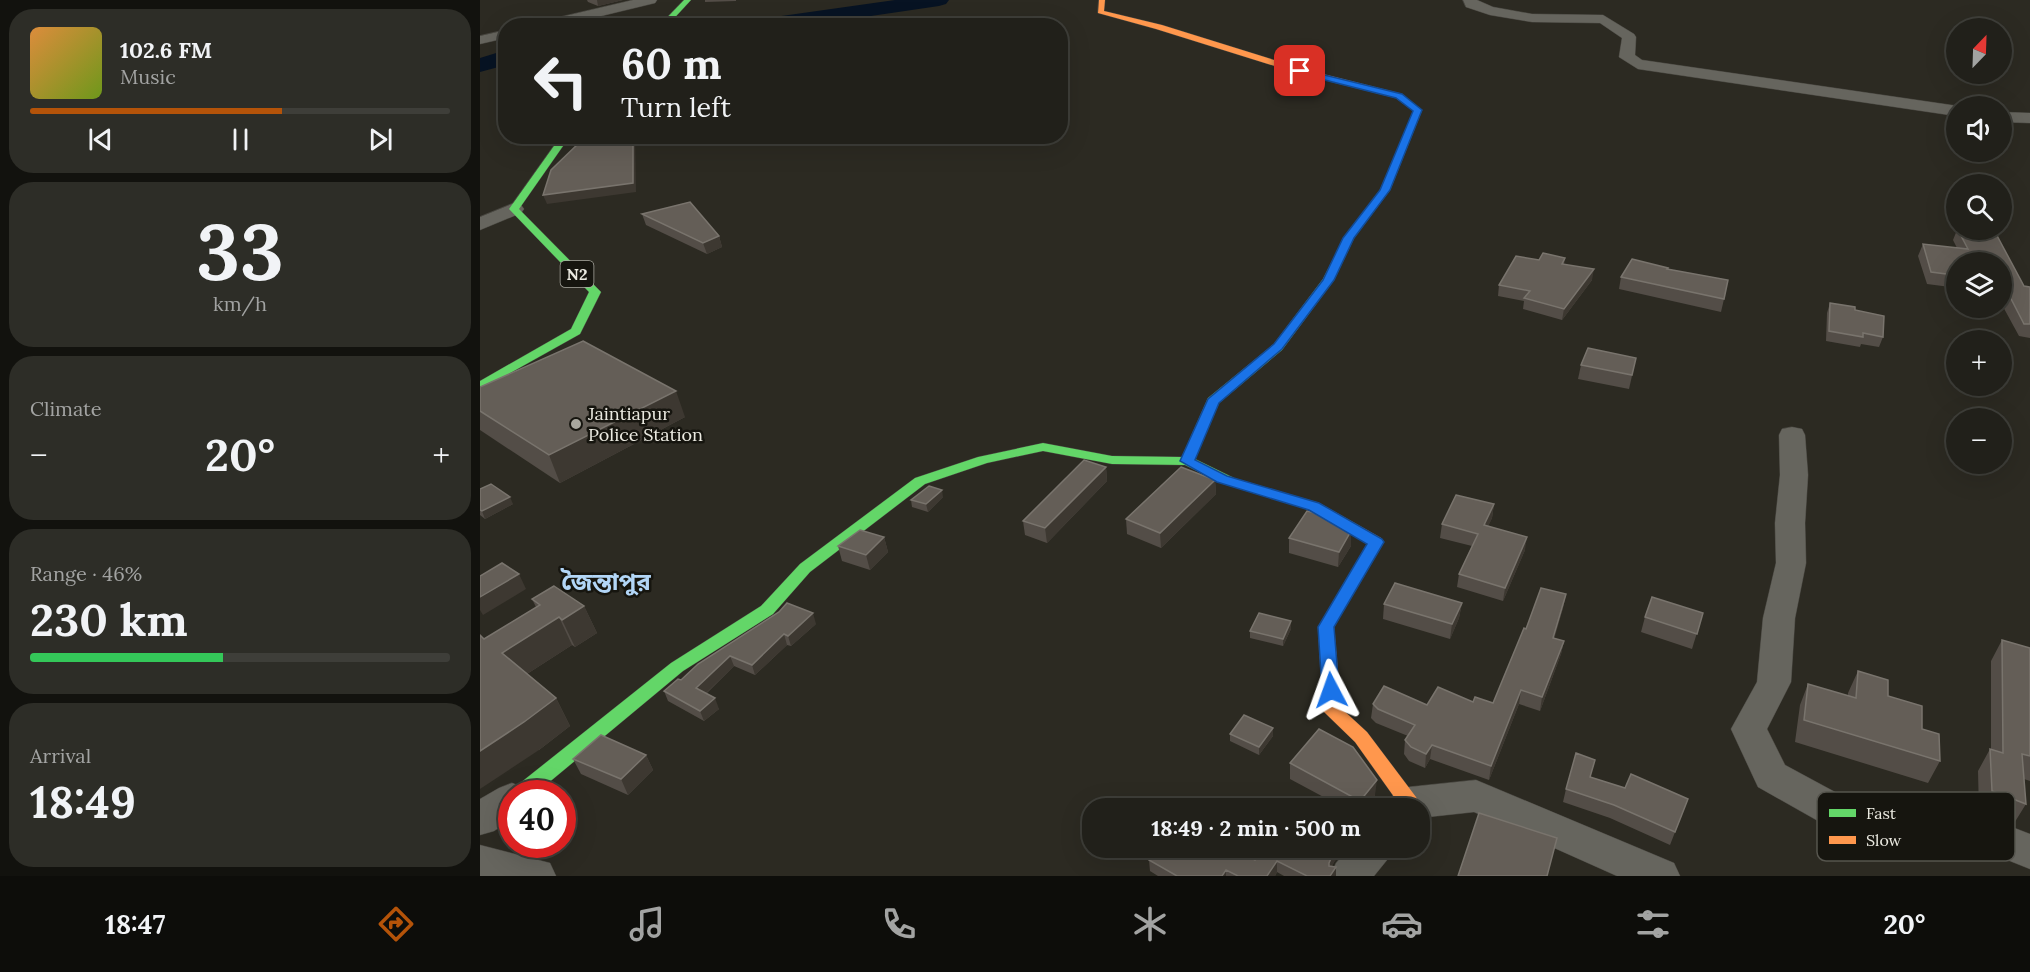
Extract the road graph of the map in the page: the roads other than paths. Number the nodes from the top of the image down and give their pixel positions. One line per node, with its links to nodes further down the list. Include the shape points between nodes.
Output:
1 (650, 0): 5 (street)
2 (1102, 0): 17 (main road, via 1100,12 1399,96 1418,110 1385,190 1349,238 1328,280 1278,346 1213,401)
3 (1470, 0): 9 (street, via 1471,4 1490,11 1532,18 1603,19 1629,37 1627,57 1638,64)
4 (683, 4): 6 (main road)
5 (574, 18)
6 (670, 18)
7 (498, 36): 8 (street)
8 (480, 40)
9 (1946, 110)
10 (2012, 117): 11 (street)
11 (2030, 118)
12 (560, 144): 13 (main road)
13 (514, 209): 14 (street); 15 (main road, N2, via 595,292 576,331)
14 (480, 224)
15 (480, 386)
16 (1792, 435): 20 (street, via 1791,563 1779,618 1774,682 1749,729 1771,776)
17 (1187, 461): 18 (main road, via 1112,460 1043,447 982,460 920,481 805,568 767,610 677,667); 19 (main road, via 1222,479 1314,506 1376,542 1326,627 1332,711 1361,737)
18 (538, 780)
19 (1402, 798)
20 (1817, 801)
21 (1430, 803): 30 (street, via 1476,796)
22 (498, 808): 23 (street)
23 (480, 819)
24 (2015, 846): 25 (street)
25 (2030, 852)
26 (1365, 858): 29 (street)
27 (480, 862): 28 (street)
28 (536, 876)
29 (1350, 876)
30 (1660, 876)

